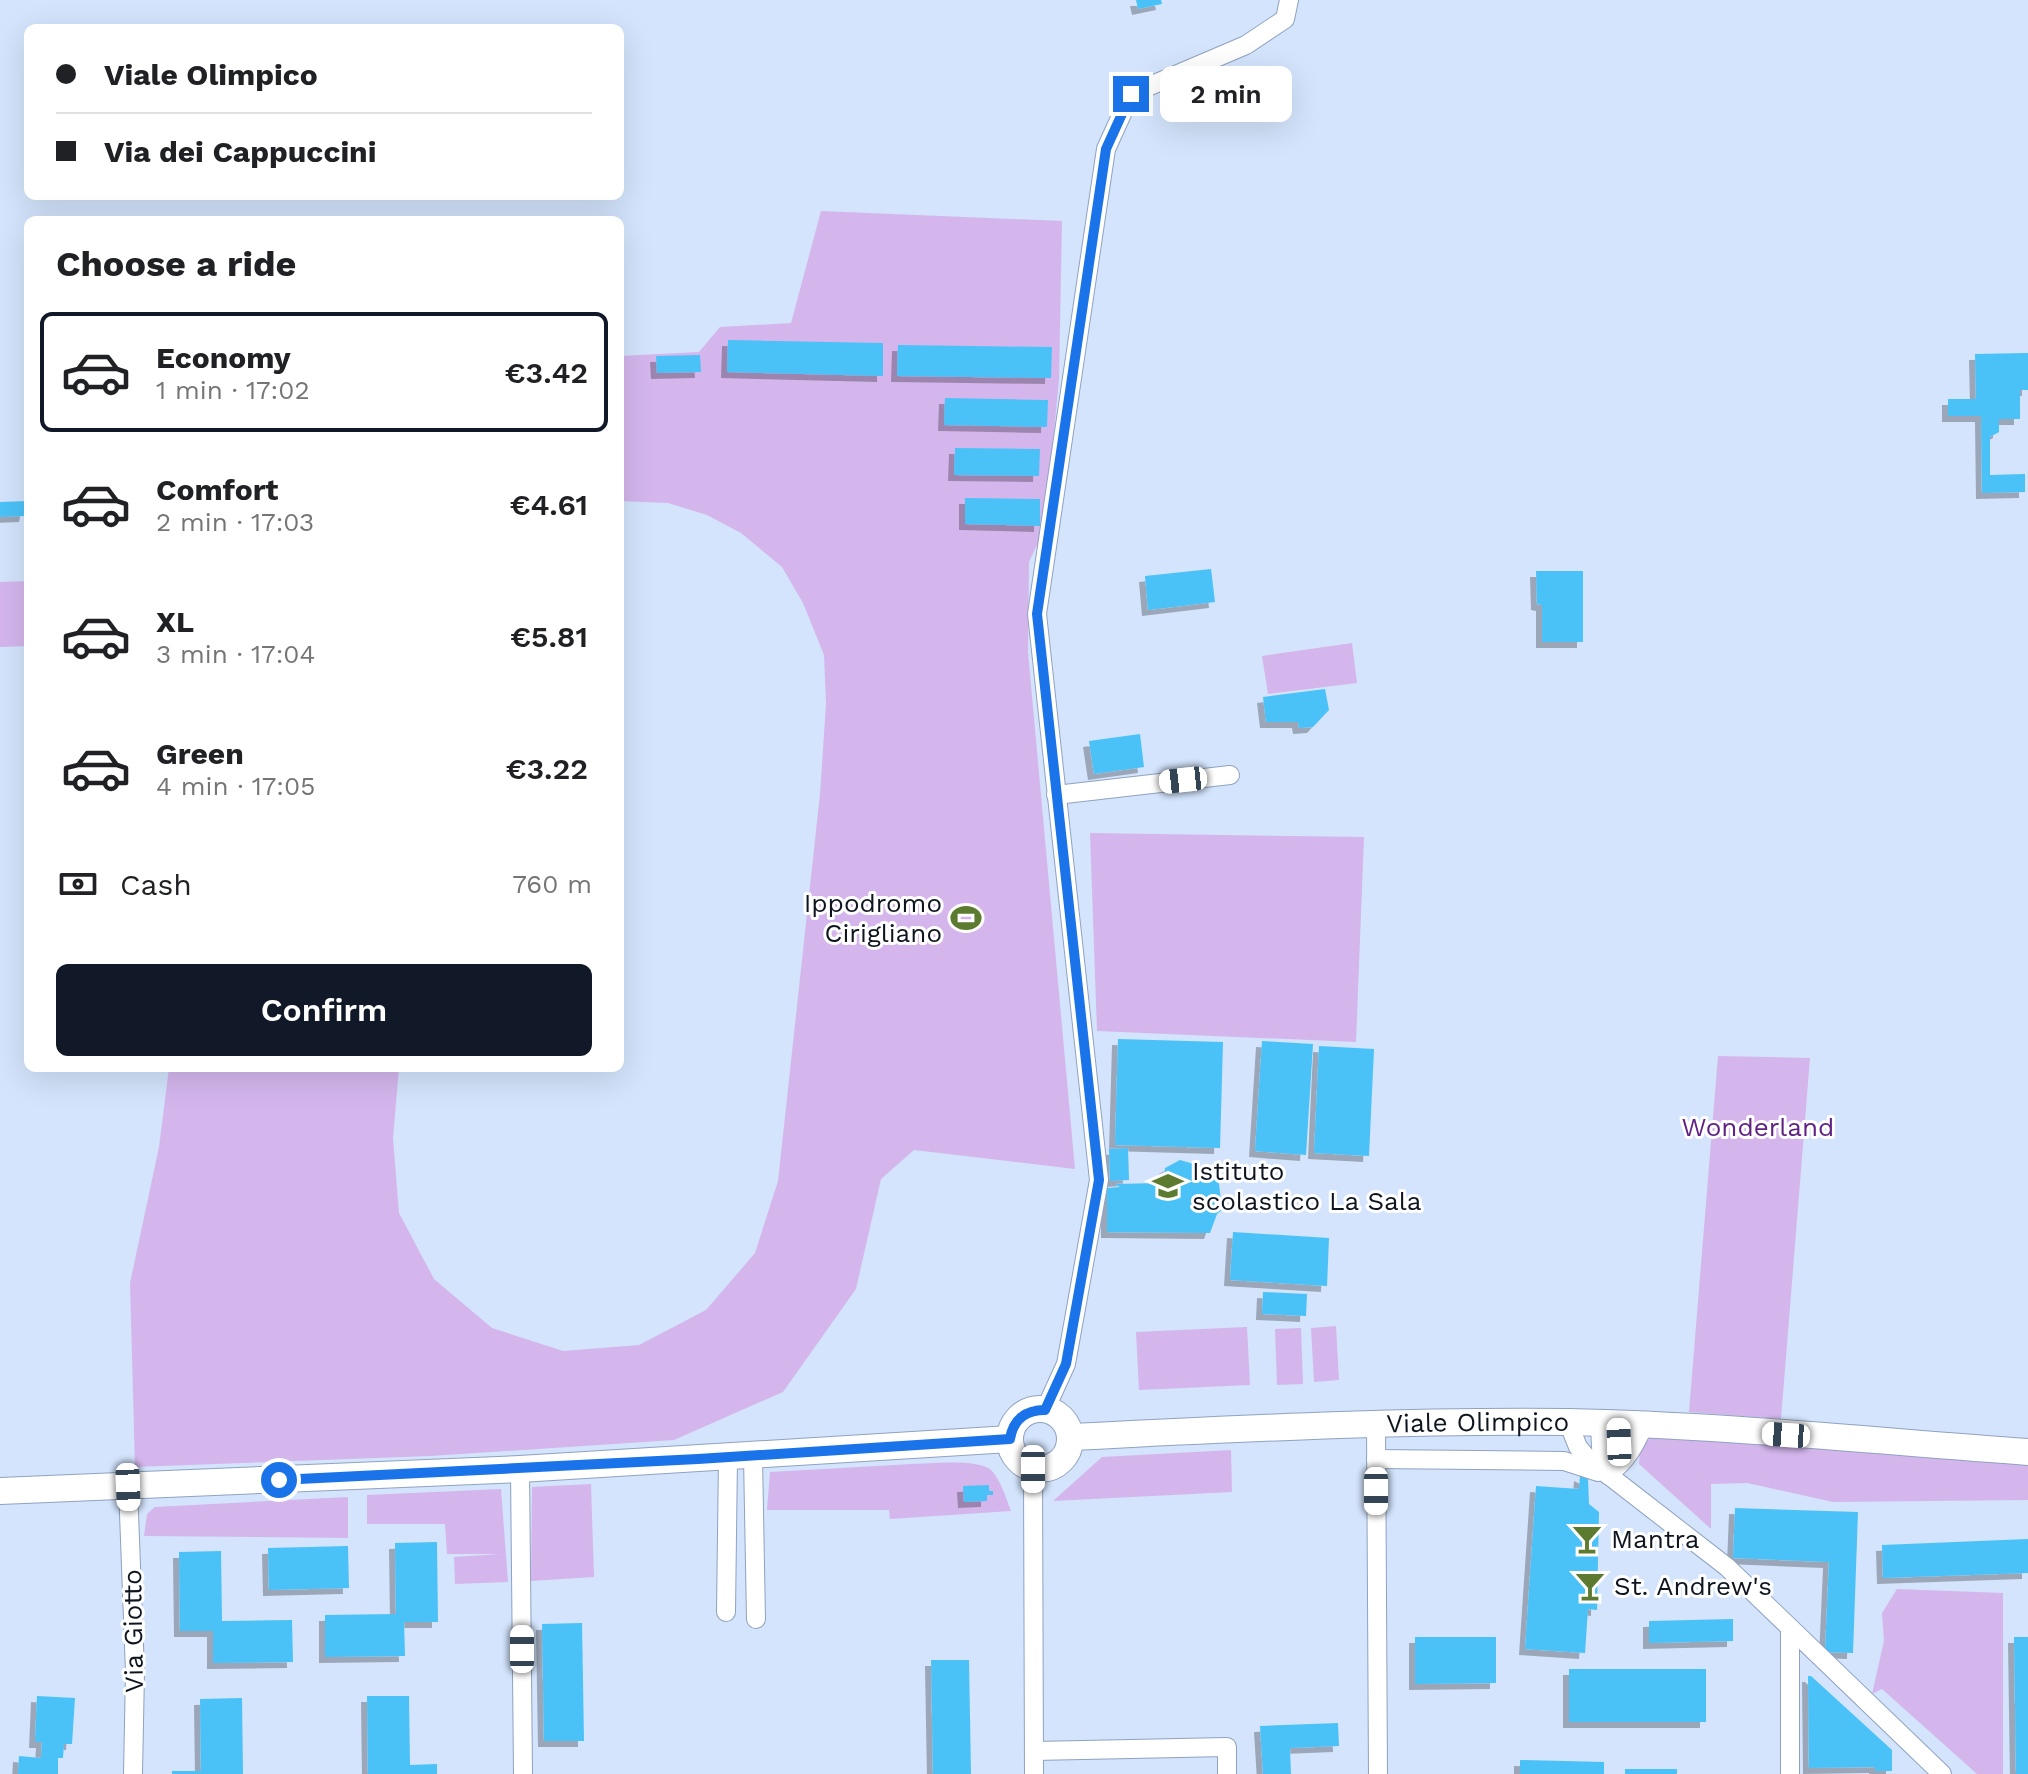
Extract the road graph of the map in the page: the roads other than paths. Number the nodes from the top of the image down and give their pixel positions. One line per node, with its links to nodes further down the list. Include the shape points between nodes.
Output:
1 (1289, 0): 3 (street, via 1285,19 1246,45 1131,94 1106,149 1037,614)
2 (1230, 775): 3 (street)
3 (1056, 795): 4 (street, via 1099,1180 1066,1364)
4 (1045, 1410): 8 (main road, via 1062,1419); 9 (main road, via 1025,1413)
5 (1376, 1422): 6 (main road, Viale Olimpico); 8 (main road, Viale Olimpico); 12 (street)
6 (1568, 1422): 7 (main road, Viale Olimpico); 15 (street, via 1578,1447)
7 (1621, 1424): 10 (main road, Viale Olimpico); 15 (street); 15 (street, via 1633,1449)
8 (1070, 1437): 14 (main road, via 1060,1462)
9 (1010, 1439): 11 (main road); 14 (main road, via 1016,1458)
10 (2028, 1452)
11 (740, 1457): 13 (main road); 18 (street); 19 (street)
12 (1376, 1459): 15 (street, via 1564,1461); 26 (street)
13 (520, 1469): 16 (main road); 23 (street)
14 (1033, 1469): 21 (street)
15 (1608, 1475): 20 (street, via 1727,1567)
16 (128, 1487): 17 (main road); 22 (street, Via Giotto)
17 (0, 1491)
18 (726, 1612)
19 (756, 1619)
20 (1790, 1628): 27 (street); 28 (street)
21 (1034, 1751): 24 (street); 25 (street, via 1227,1747)
22 (133, 1774)
23 (523, 1774)
24 (1034, 1774)
25 (1227, 1774)
26 (1378, 1774)
27 (1790, 1774)
28 (1942, 1774)

